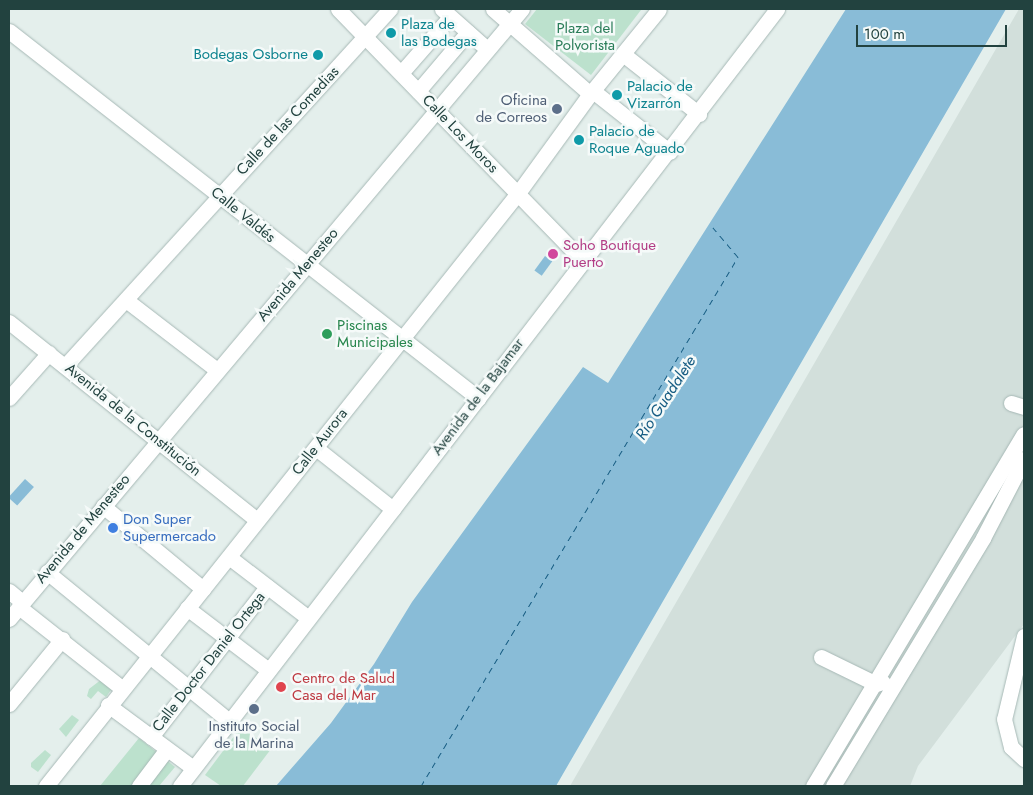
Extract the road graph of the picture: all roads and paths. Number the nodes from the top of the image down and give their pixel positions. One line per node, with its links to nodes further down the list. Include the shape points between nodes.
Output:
1 (338, 9): 11 (street, Calle Los Moros)
2 (390, 9): 11 (street, Calle de las Comedias)
3 (493, 9): 8 (street)
4 (522, 9): 8 (street, Avenida Menesteo)
5 (659, 9): 13 (street)
6 (777, 9): 18 (street, Avenida de la Bajamar)
7 (446, 13): 10 (street); 14 (street)
8 (510, 24): 12 (street, Avenida Menesteo); 16 (street)
9 (9, 31): 21 (street, Calle Valdés)
10 (468, 32): 12 (street); 15 (street)
11 (365, 37): 14 (street, Calle Los Moros); 21 (street, Calle de las Comedias)
12 (488, 49): 17 (street, Avenida Menesteo)
13 (623, 54): 16 (street); 18 (street)
14 (400, 73): 15 (street, Calle Los Moros)
15 (418, 91): 17 (street, Calle Los Moros)
16 (591, 93): 19 (street); 20 (street, Calle Aurora)
17 (437, 110): 20 (street, Calle Los Moros); 23 (street, Avenida Menesteo)
18 (699, 114): 19 (street, Avenida de la Bajamar)
19 (670, 152): 22 (street, Avenida de la Bajamar)
20 (518, 193): 22 (street, Calle Los Moros); 26 (street, Calle Aurora)
21 (219, 195): 23 (street, Calle Valdés); 24 (street, Calle de las Comedias)
22 (582, 260): 31 (street, Avenida de la Bajamar)
23 (307, 266): 26 (street, Calle Valdés); 29 (street, Avenida Menesteo)
24 (126, 300): 28 (street, Calle de las Comedias); 29 (street)
25 (9, 322): 27 (street, Avenida de la Constitución)
26 (400, 337): 31 (street, Calle Valdés); 34 (street, Calle Aurora)
27 (49, 353): 28 (street, Avenida de la Constitución); 30 (street)
28 (65, 366): 33 (street, Avenida de la Constitución)
29 (217, 370): 33 (street, Avenida Menesteo)
30 (9, 398)
31 (478, 398): 38 (street, Avenida de la Bajamar)
32 (1024, 434): 55 (street)
33 (158, 440): 37 (street, Avenida de Menesteo); 39 (street, Avenida de la Constitución)
34 (316, 448): 38 (street); 39 (street, Calle Aurora)
35 (1024, 451): 36 (street)
36 (1021, 466): 40 (street)
37 (103, 506): 42 (street, Avenida de Menesteo); 44 (street)
38 (393, 509): 48 (street, Avenida de la Bajamar)
39 (257, 520): 41 (street, Calle Aurora)
40 (983, 538): 55 (street, via 891,673 883,682); 70 (street)
41 (229, 557): 43 (street); 44 (street, Calle Aurora)
42 (47, 572): 46 (street, Avenida de Menesteo); 53 (street)
43 (267, 587): 48 (street); 52 (street, Calle Doctor Daniel Ortega)
44 (203, 589): 47 (street, Calle Aurora)
45 (9, 591): 46 (street)
46 (20, 604): 49 (street, Avenida de Menesteo); 51 (street)
47 (187, 608): 52 (street); 53 (street, Calle Aurora)
48 (307, 617): 54 (street, Avenida de la Bajamar)
49 (9, 618)
50 (1024, 636): 63 (street, via 1004,719 1011,747)
51 (62, 639): 57 (street); 58 (street)
52 (227, 639): 54 (street); 56 (street, Calle Doctor Daniel Ortega)
53 (149, 655): 56 (street); 57 (street, Calle Aurora)
54 (267, 669): 60 (street, Avenida de la Bajamar)
55 (872, 686): 68 (street); 69 (street, via 875,701)
56 (189, 688): 60 (street); 61 (street, Calle Doctor Daniel Ortega)
57 (122, 689): 59 (street, Calle Aurora)
58 (9, 704)
59 (108, 705): 61 (street); 65 (street, Calle Aurora)
60 (229, 721): 64 (street, Avenida de la Bajamar)
61 (151, 737): 62 (street)
62 (167, 748): 64 (street); 66 (street)
63 (1024, 759)
64 (193, 768): 67 (street, Avenida de la Bajamar)
65 (46, 786)
66 (139, 786)
67 (180, 786)
68 (812, 786)
69 (827, 786)
70 (833, 786)

